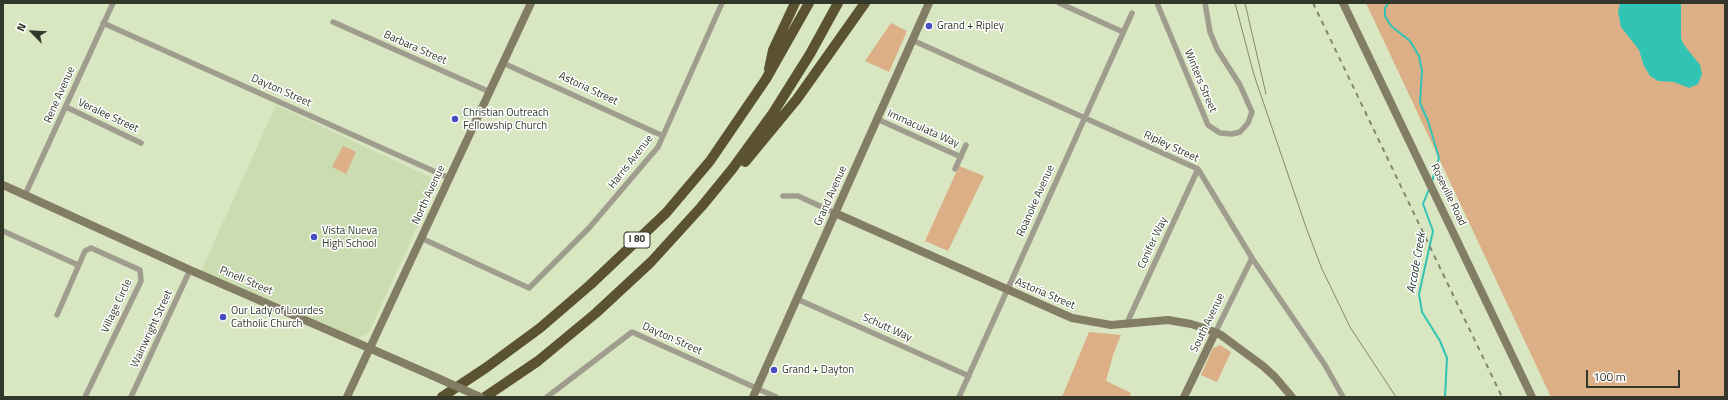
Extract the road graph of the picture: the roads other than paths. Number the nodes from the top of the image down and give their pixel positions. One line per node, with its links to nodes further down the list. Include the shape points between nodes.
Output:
1 (113, 3): 15 (street, Rene Avenue)
2 (722, 3): 24 (street, Harris Avenue)
3 (795, 3): 19 (highway, via 773,50)
4 (809, 3): 19 (highway, I 80)
5 (838, 3): 34 (highway, I 80, via 810,54 773,112)
6 (865, 3): 34 (highway, via 797,99 731,178)
7 (929, 3): 17 (street, Grand Avenue)
8 (1059, 3): 16 (street)
9 (1157, 3): 10 (street, Winters Street, via 1208,125 1220,133 1232,134 1240,132 1248,123 1252,112 1240,85 1217,49)
10 (1205, 3)
11 (1343, 3): 62 (street, Roseville Road)
12 (529, 4): 18 (street, North Avenue)
13 (1132, 13): 16 (street, Roanoke Avenue)
14 (333, 22): 20 (street, Barbara Street)
15 (103, 23): 21 (street, Rene Avenue); 30 (street, Dayton Street)
16 (1124, 32): 22 (street, Roanoke Avenue)
17 (912, 40): 22 (street, Ripley Street); 23 (street, Grand Avenue)
18 (504, 63): 20 (street, North Avenue); 24 (street, Astoria Street)
19 (766, 79): 53 (highway, I 80, via 710,161 666,213 590,286 540,328)
20 (490, 92): 30 (street, North Avenue)
21 (66, 107): 25 (street, Veralee Street); 32 (street, Rene Avenue)
22 (1085, 118): 29 (street, Ripley Street); 41 (street, Roanoke Avenue)
23 (877, 119): 27 (street, Immaculata Way); 35 (street, Grand Avenue)
24 (663, 136): 37 (street, Harris Avenue, via 658,148 618,197 529,288)
25 (141, 143)
26 (966, 145): 27 (street, Immaculata Way)
27 (961, 157): 28 (street, Immaculata Way)
28 (955, 169)
29 (1198, 169): 38 (street, Ripley Street); 44 (street, Conifer Way)
30 (449, 178): 37 (street, North Avenue)
31 (3, 185): 32 (street, Pinell Street)
32 (25, 195): 40 (street, Pinell Street)
33 (783, 196): 35 (street, Astoria Street, via 798,196)
34 (702, 206): 55 (highway, I 80, via 651,262 596,313 538,361)
35 (835, 213): 41 (street, Astoria Street); 42 (street, Grand Avenue)
36 (3, 231): 39 (street)
37 (421, 238): 46 (street, North Avenue)
38 (1252, 258): 45 (street, South Avenue); 61 (street, Ripley Street)
39 (78, 265): 43 (street, Village Circle); 50 (street, Village Circle, via 85,251 91,248 140,270 141,275)
40 (190, 270): 46 (street, Pinell Street); 51 (street, Wainwright Street)
41 (1007, 290): 44 (street, Astoria Street, via 1077,319 1096,323); 47 (street, Roanoke Avenue)
42 (797, 299): 47 (street, Schutt Way); 48 (street, Grand Avenue)
43 (57, 315)
44 (1126, 324): 45 (street, Astoria Street, via 1156,320 1175,321)
45 (1215, 333): 59 (street, South Avenue); 60 (street, Astoria Street, via 1263,366)
46 (370, 348): 52 (street, North Avenue); 54 (street, Pinell Street, bridge)
47 (969, 376): 58 (street, Roanoke Avenue)
48 (757, 388): 49 (street, Dayton Street, via 632,332); 56 (street, Grand Avenue); 57 (street, Dayton Street)
49 (548, 396)
50 (85, 397)
51 (132, 397)
52 (347, 397)
53 (442, 397)
54 (480, 397)
55 (485, 397)
56 (753, 397)
57 (776, 397)
58 (959, 397)
59 (1184, 397)
60 (1292, 397)
61 (1343, 397)
62 (1532, 397)

